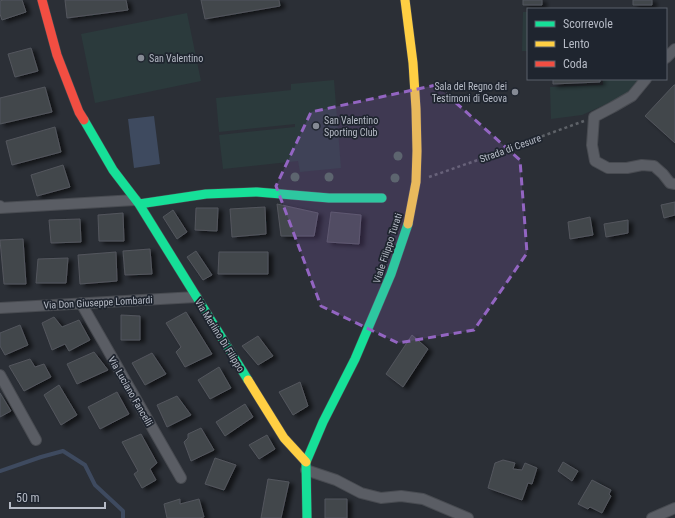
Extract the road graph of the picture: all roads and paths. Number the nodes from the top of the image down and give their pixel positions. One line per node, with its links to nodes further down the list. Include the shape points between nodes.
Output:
1 (42, 0): 10 (street, Via Merlino Di Filippo, via 57,55 79,112 113,170)
2 (405, 0): 17 (street, Viale Filippo Turati, via 413,63 417,151 416,182 407,227 391,274 355,359 323,422)
3 (675, 49): 4 (street)
4 (667, 57)
5 (645, 80): 6 (street, via 632,96)
6 (594, 117): 7 (path, Strada di Cesure); 8 (street, via 594,161 608,168 654,166 670,183)
7 (426, 178)
8 (675, 184)
9 (382, 198): 10 (street, via 329,198 257,192 206,194)
10 (137, 202): 11 (street); 12 (street, Via Merlino Di Filippo)
11 (0, 206)
12 (196, 297): 13 (street, Via Don Giuseppe Lombardi); 17 (street, Via Merlino Di Filippo, via 284,438)
13 (82, 303): 14 (street, Via Don Giuseppe Lombardi); 18 (street, Via Luciano Fancelli)
14 (0, 308)
15 (0, 375): 16 (street)
16 (36, 440)
17 (306, 466): 20 (street); 21 (street, via 360,493 381,498 401,496 422,499)
18 (181, 478)
19 (675, 508): 22 (street)
20 (307, 518)
21 (468, 518)
22 (652, 518)

